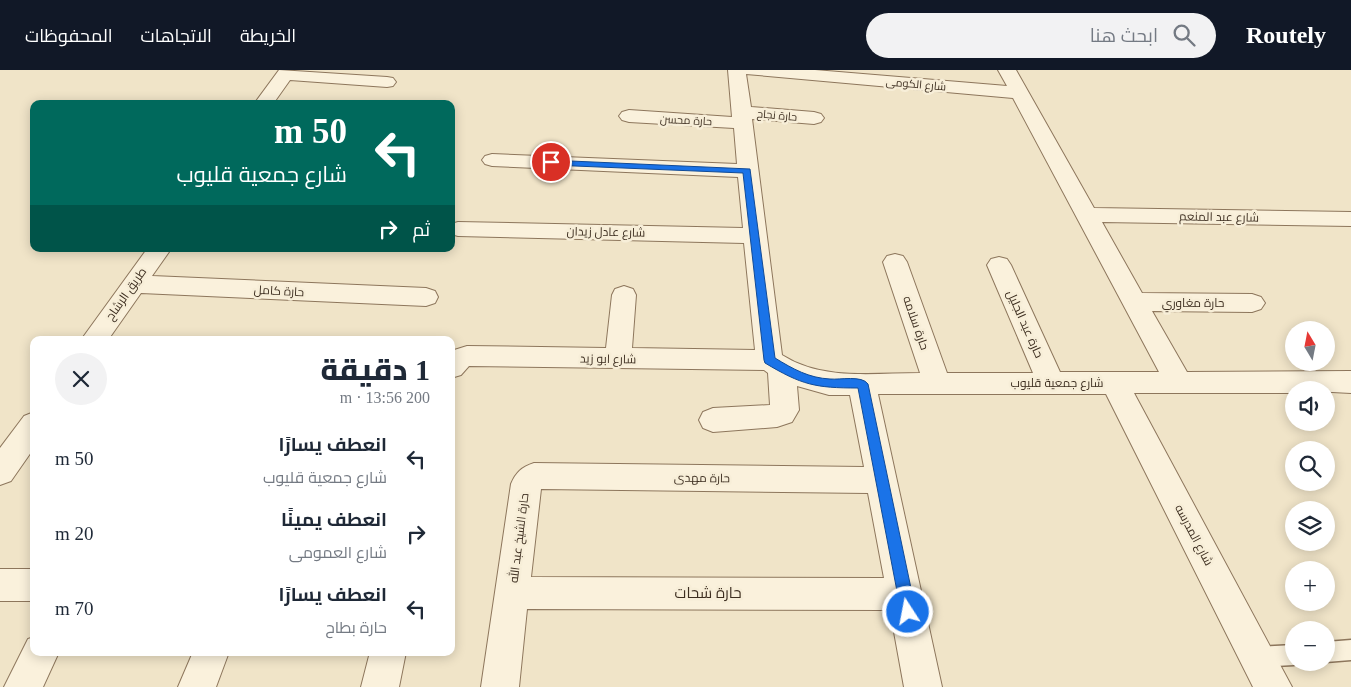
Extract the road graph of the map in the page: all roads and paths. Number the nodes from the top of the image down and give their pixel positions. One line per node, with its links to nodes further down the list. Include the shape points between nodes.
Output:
1 (737, 70): 9 (street)
2 (752, 70): 6 (street, شارع الكومى)
3 (1006, 70): 6 (street)
4 (287, 72): 5 (street); 7 (street)
5 (387, 82)
6 (1020, 94): 13 (street)
7 (266, 100)
8 (629, 116): 9 (street, حارة محسن)
9 (742, 118): 10 (street, حارة نجاح); 12 (street)
10 (814, 118)
11 (492, 160): 12 (street)
12 (747, 171): 16 (street)
13 (1087, 215): 14 (street, شارع عبد المنعم); 23 (street)
14 (1351, 219)
15 (458, 229): 16 (street, شارع عادل زيدان)
16 (754, 236): 28 (street)
17 (157, 252): 20 (street, طريق الرشاح)
18 (895, 262): 30 (street, حارة سلامه)
19 (999, 265): 31 (street, حارة عبد الجليل)
20 (133, 284): 22 (street, حارة كامل); 25 (street, طريق الرشاح)
21 (624, 295): 26 (street)
22 (426, 297)
23 (1135, 302): 24 (street, حارة مغاوري); 33 (street)
24 (1252, 303)
25 (97, 336)
26 (618, 360): 27 (street, شارع ابو زيد, via 467,356); 28 (street, شارع ابو زيد)
27 (455, 361)
28 (775, 364): 34 (street, شارع جمعية قليوب, via 812,381); 35 (street, via 785,410 782,414)
29 (1351, 382): 33 (street, شارع جمعية قليوب)
30 (937, 383): 31 (street, شارع جمعية قليوب); 34 (street, شارع جمعية قليوب)
31 (1051, 383): 32 (street, شارع جمعية قليوب)
32 (1114, 383): 33 (street, شارع جمعية قليوب); 50 (street, شارع المدرسه)
33 (1179, 383)
34 (862, 384): 38 (street)
35 (714, 420)
36 (30, 430): 37 (street)
37 (0, 472)
38 (882, 480): 39 (street, حارة مهدى, via 538,476 530,478); 43 (street)
39 (526, 484): 42 (street, حارة الشيخ عبد الله)
40 (0, 585): 41 (street)
41 (30, 585)
42 (512, 593): 43 (street, حارة شحات); 54 (street, حارة الشيخ عبد الله)
43 (905, 594): 55 (street)
44 (1351, 650): 45 (lane)
45 (1335, 651)
46 (1285, 655): 50 (lane)
47 (40, 656): 51 (street)
48 (209, 656): 52 (street)
49 (387, 656): 53 (street)
50 (1258, 657): 56 (street, شارع المدرسه)
51 (23, 687)
52 (197, 687)
53 (380, 687)
54 (500, 687)
55 (923, 687)
56 (1273, 687)

